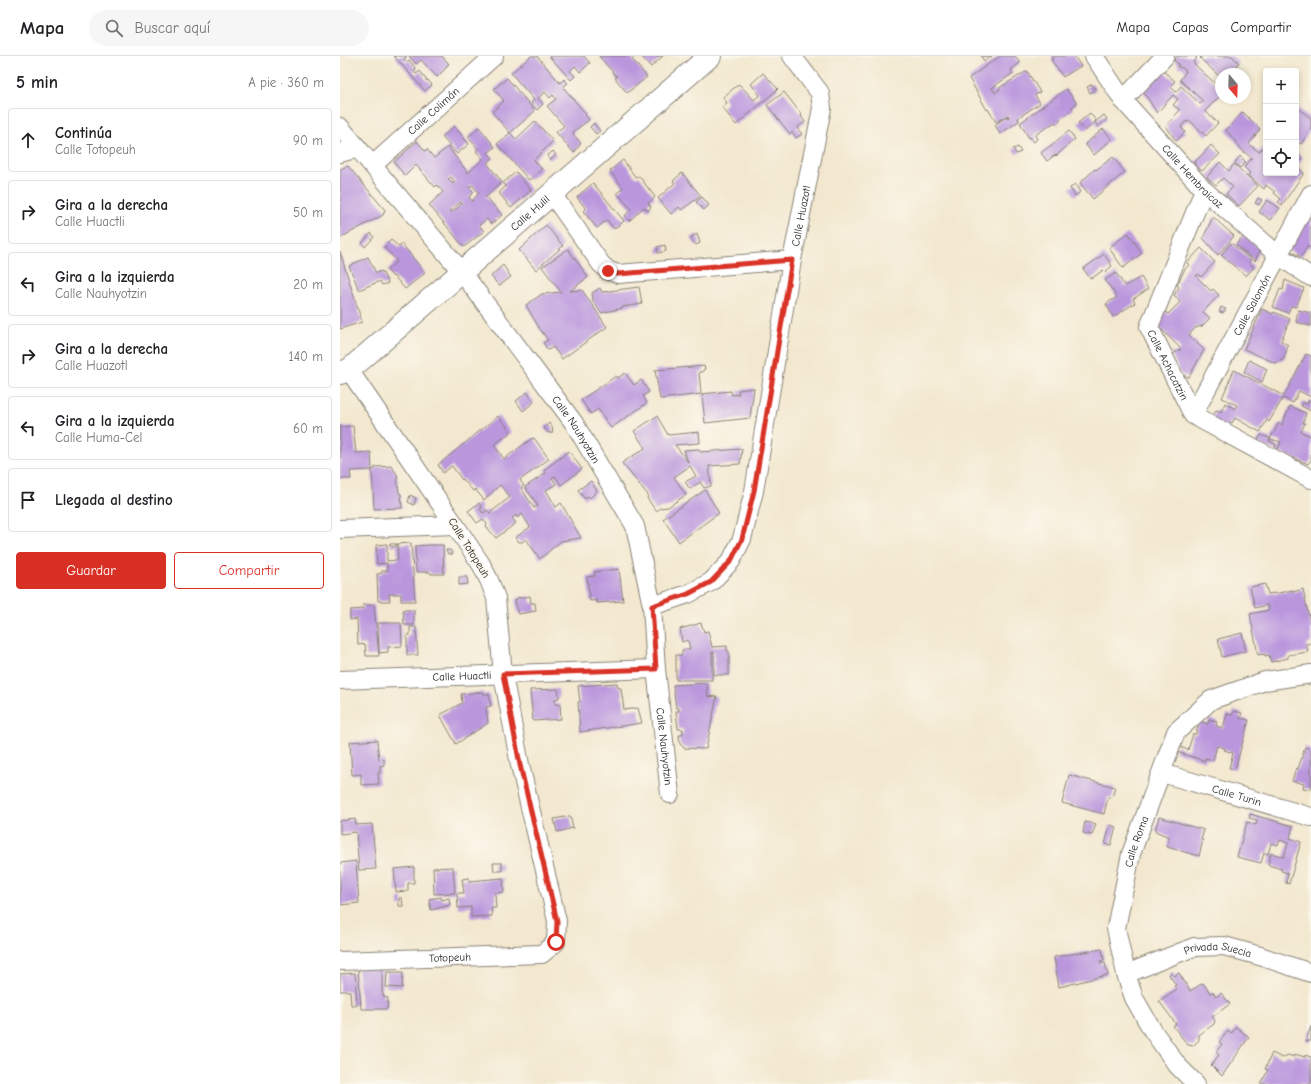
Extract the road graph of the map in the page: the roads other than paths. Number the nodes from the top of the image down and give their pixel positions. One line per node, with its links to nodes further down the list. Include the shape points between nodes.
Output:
1 (494, 56): 10 (street, Calle Colimán)
2 (710, 56): 12 (street, Calle Hulil)
3 (792, 56): 15 (street, Calle Huazotl, via 820,93 822,108)
4 (1094, 56): 6 (street, Calle Hembraicaz)
5 (1165, 56): 6 (street)
6 (1123, 100): 11 (street, Calle Hembraicaz)
7 (340, 127): 8 (street, Calle Nauhyotzin)
8 (358, 148): 9 (street); 10 (street, Calle Nauhyotzin)
9 (340, 153)
10 (373, 165): 16 (street, Calle Nauhyotzin)
11 (1204, 190): 14 (street, Calle Hembraicaz); 19 (street, Calle Achacatzin, via 1150,327)
12 (552, 194): 15 (street, via 601,264 608,271 618,274); 16 (street, Calle Hulil)
13 (1311, 194): 14 (street, Calle Salomón)
14 (1279, 256): 17 (street, Calle Hembraicaz); 19 (street, Calle Salomón)
15 (792, 260): 23 (street, Calle Huazotl, via 754,491 742,539 731,561 711,582 688,594)
16 (462, 272): 18 (street, Calle Hulil); 23 (street, Calle Nauhyotzin, via 574,423 629,515 635,526)
17 (1311, 277)
18 (344, 371): 21 (street, Calle Totopeuh)
19 (1193, 414): 20 (street, Calle Achacatzin)
20 (1311, 479)
21 (455, 525): 22 (street); 25 (street, Calle Totopeuh, via 481,564 496,598)
22 (340, 529)
23 (652, 606): 24 (street, Calle Nauhyotzin)
24 (656, 669): 25 (street, Calle Huactli); 29 (street, Calle Nauhyotzin)
25 (503, 674): 27 (street, Calle Huactli); 31 (street, Calle Totopeuh, via 520,765 557,921)
26 (1311, 674): 28 (street, Calle Roma, via 1265,681 1211,700 1176,732)
27 (340, 680)
28 (1162, 773): 30 (street, Calle Turin); 34 (street, Calle Roma, via 1131,854 1116,928)
29 (670, 794)
30 (1311, 817)
31 (556, 942): 32 (street, Totopeuh, via 542,954)
32 (340, 961)
33 (1311, 973): 34 (street, Privada Suecia, via 1224,946 1194,947)
34 (1126, 974): 35 (street, Calle Roma, via 1134,998 1153,1031 1177,1065)
35 (1196, 1084)

